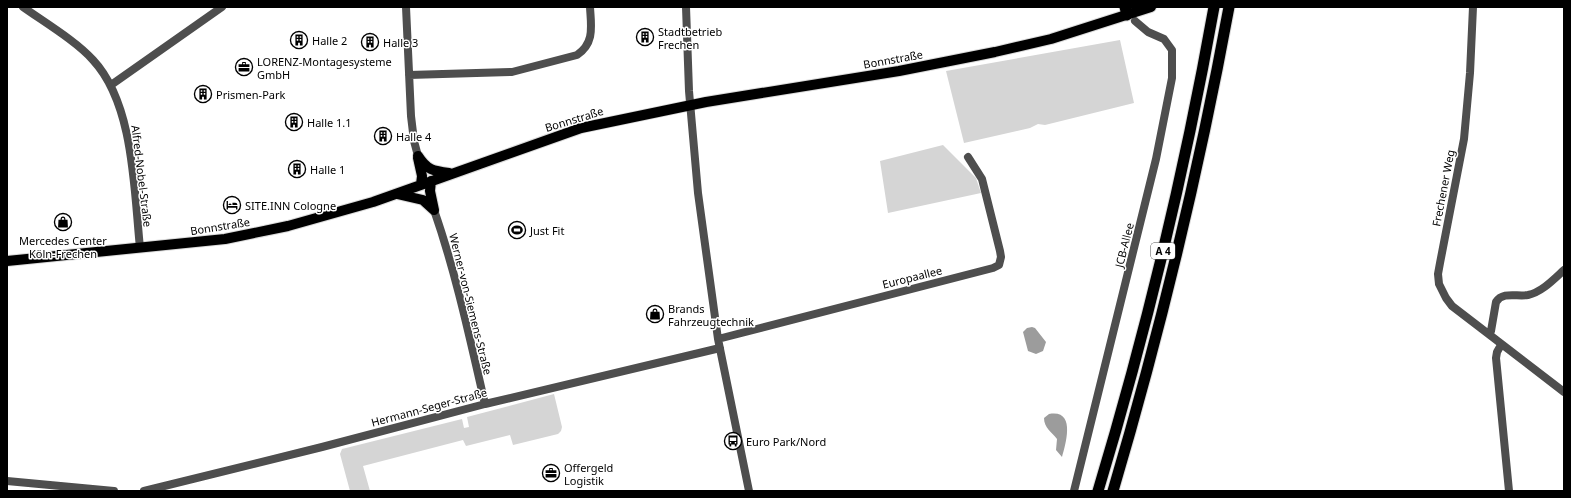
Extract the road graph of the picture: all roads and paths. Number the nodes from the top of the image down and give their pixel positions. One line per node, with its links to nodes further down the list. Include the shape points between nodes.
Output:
1 (23, 7): 12 (street, Alfred-Nobel-Straße, via 85,52)
2 (222, 7): 12 (street)
3 (406, 7): 11 (street)
4 (590, 7): 11 (street, via 589,43 577,55 512,72)
5 (686, 7): 13 (street)
6 (1151, 7): 10 (main road, Bonnstraße)
7 (1214, 7): 35 (highway, A 4, via 1164,244)
8 (1228, 7): 36 (highway, A 4, via 1179,242)
9 (1473, 7): 24 (street, Frechener Weg, via 1464,139 1438,274 1442,291 1452,306)
10 (1129, 14): 13 (main road, Bonnstraße, via 1051,39 995,52 899,71); 34 (street, JCB-Allee, via 1148,32 1164,39 1172,50 1172,78 1156,160)
11 (409, 75): 14 (street, via 411,116)
12 (112, 85): 21 (street, Alfred-Nobel-Straße, via 128,140)
13 (690, 105): 16 (main road, Bonnstraße, via 581,128); 25 (street, via 698,193)
14 (418, 156): 16 (main road, via 430,169); 18 (main road, via 422,176)
15 (968, 157): 25 (street, Europaallee, via 982,179 1002,257 999,264 993,268)
16 (451, 174): 17 (main road, Bonnstraße)
17 (431, 181): 18 (main road, Bonnstraße); 20 (main road, via 430,191)
18 (420, 184): 19 (main road, Bonnstraße)
19 (395, 194): 20 (main road, via 423,200); 21 (main road, Bonnstraße, via 288,226 225,239)
20 (434, 210): 29 (street, Werner-von-Siemens-Straße, via 458,292)
21 (140, 248): 22 (main road, Bonnstraße)
22 (7, 261)
23 (1564, 270): 24 (street, via 1534,293 1498,298)
24 (1489, 334): 26 (street, Frechener Weg)
25 (718, 339): 27 (street)
26 (1501, 345): 28 (street, Frechener Weg); 37 (street, via 1496,358)
27 (720, 348): 29 (street, Hermann-Seger-Straße); 33 (street)
28 (1564, 392)
29 (485, 404): 32 (street, Hermann-Seger-Straße)
30 (7, 480): 31 (street)
31 (114, 491)
32 (144, 491)
33 (750, 491)
34 (1074, 491)
35 (1098, 491)
36 (1113, 491)
37 (1510, 491)

